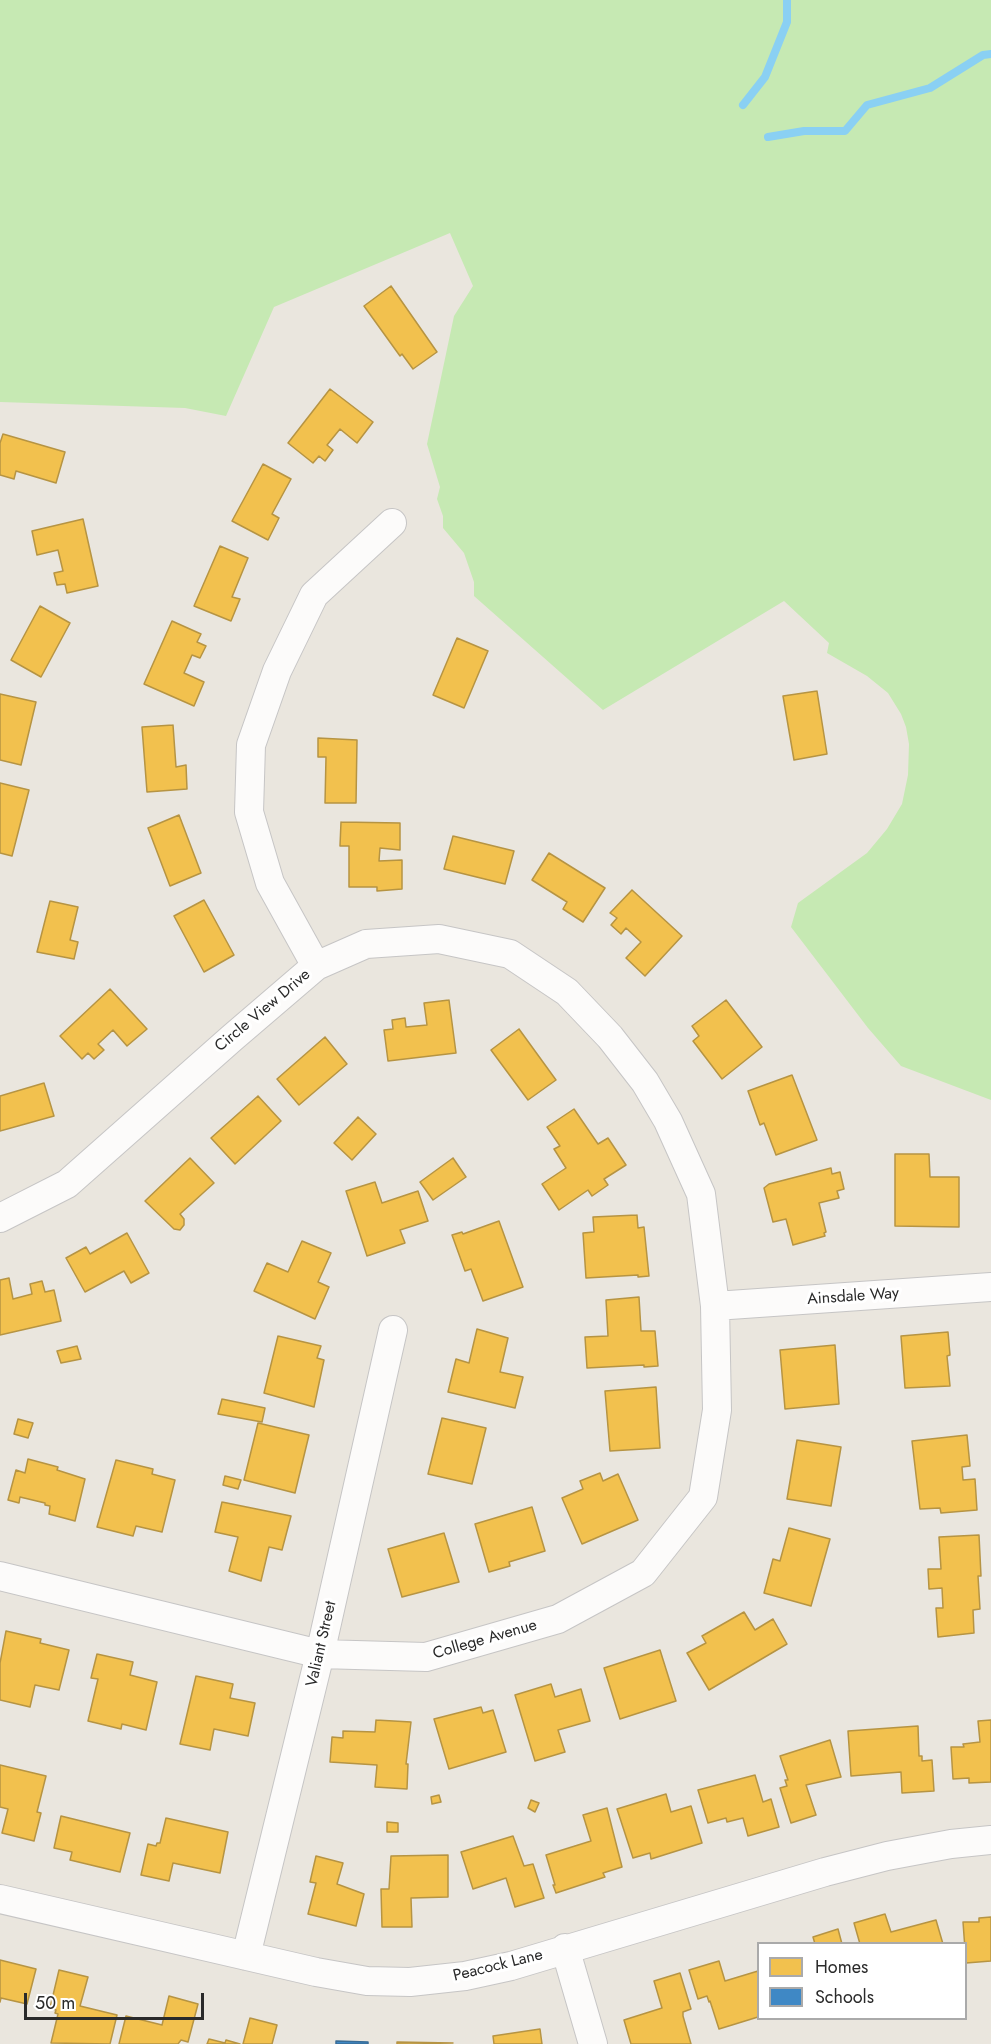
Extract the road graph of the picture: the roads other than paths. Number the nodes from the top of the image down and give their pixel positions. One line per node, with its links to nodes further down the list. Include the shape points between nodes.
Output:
1 (392, 523): 2 (street, via 314,595 277,671 251,745 249,812 270,883)
2 (316, 966): 3 (street, Circle View Drive, via 67,1184); 5 (street, Circle View Drive, via 366,944 439,939 510,954 567,992 610,1037 645,1082 668,1121 701,1194)
3 (0, 1218)
4 (991, 1287): 5 (street, Ainsdale Way)
5 (715, 1306): 8 (street, College Avenue, via 717,1410 703,1497 643,1573 558,1618 426,1657)
6 (393, 1330): 8 (street, Valiant Street)
7 (0, 1576): 8 (street, College Avenue)
8 (320, 1654): 12 (street, Valiant Street)
9 (991, 1840): 11 (street, Peacock Lane, via 887,1856)
10 (0, 1899): 12 (street, Peacock Lane)
11 (565, 1948): 12 (street, Peacock Lane, via 488,1971 410,1982 342,1977); 13 (street)
12 (246, 1956)
13 (593, 2044)

